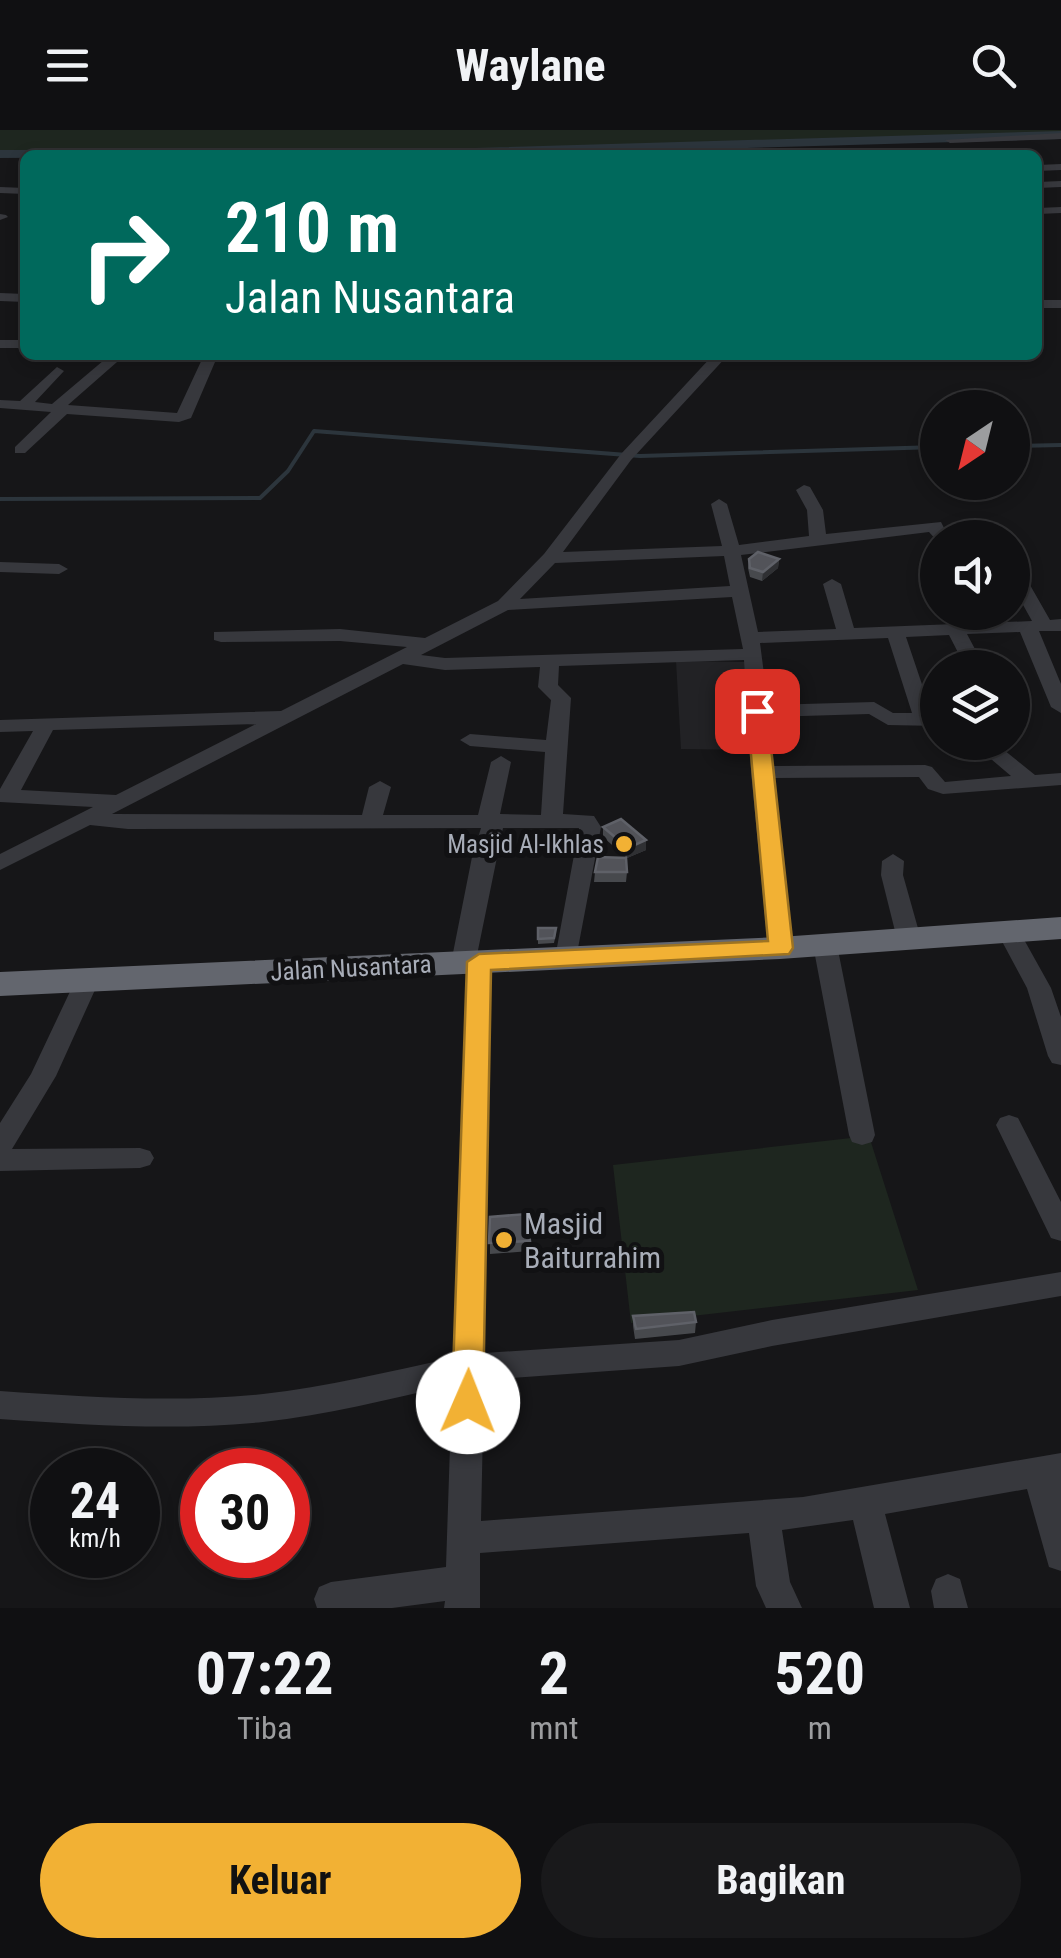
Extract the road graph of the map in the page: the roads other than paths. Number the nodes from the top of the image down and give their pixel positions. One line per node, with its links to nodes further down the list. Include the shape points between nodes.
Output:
1 (1061, 136): 2 (street, via 951,140)
2 (962, 150)
3 (113, 360): 9 (street)
4 (209, 360): 9 (street, via 186,415 178,418)
5 (716, 360): 16 (street, via 628,455)
6 (58, 371): 8 (street)
7 (0, 404): 8 (street)
8 (22, 406): 9 (street)
9 (60, 409): 10 (street)
10 (20, 450)
11 (804, 490): 14 (street, via 815,510)
12 (719, 504): 15 (street)
13 (920, 528): 14 (street)
14 (818, 540): 15 (street, via 772,539)
15 (732, 551): 16 (street); 20 (street)
16 (550, 558): 22 (street)
17 (0, 567): 18 (street)
18 (59, 569)
19 (832, 584): 26 (street)
20 (741, 591): 22 (street); 29 (street)
21 (1030, 601): 23 (street)
22 (504, 605): 28 (street)
23 (1044, 625): 34 (street)
24 (956, 630): 25 (street); 30 (street)
25 (896, 632): 26 (street); 33 (street)
26 (847, 634): 29 (street)
27 (220, 636): 28 (street, via 340,635)
28 (430, 644): 31 (street)
29 (752, 646): 32 (street); 35 (street)
30 (967, 650)
31 (400, 658): 32 (street); 36 (street)
32 (550, 662): 41 (street, via 548,688 561,698)
33 (920, 692)
34 (1061, 707)
35 (757, 711): 37 (street, via 874,708 888,720); 44 (street)
36 (290, 716): 38 (street); 49 (street)
37 (920, 719)
38 (46, 725): 39 (street); 48 (street)
39 (0, 726)
40 (470, 740): 41 (street)
41 (555, 746): 51 (street)
42 (1004, 760): 46 (street)
43 (501, 762): 52 (street)
44 (762, 772): 46 (street, via 926,771 943,788); 62 (street)
45 (1061, 779): 46 (street)
46 (1031, 782)
47 (380, 787): 53 (street)
48 (3, 796): 49 (street)
49 (122, 802): 50 (street)
50 (91, 818): 53 (street); 55 (street)
51 (552, 818): 52 (street); 63 (street, via 590,826)
52 (491, 819): 53 (street); 64 (street)
53 (371, 820)
54 (0, 847): 55 (street)
55 (25, 850): 57 (street)
56 (893, 861): 60 (street)
57 (0, 863)
58 (1061, 928): 59 (highway, Jalan Nusantara)
59 (1009, 932): 60 (highway, Jalan Nusantara); 67 (street, via 1039,988)
60 (909, 939): 61 (highway, Jalan Nusantara)
61 (824, 945): 62 (highway, Jalan Nusantara); 69 (street)
62 (780, 948): 63 (highway, Jalan Nusantara)
63 (567, 958): 64 (highway, Jalan Nusantara)
64 (471, 962): 65 (highway, Jalan Nusantara); 75 (street)
65 (87, 981): 66 (highway, Jalan Nusantara); 70 (street, via 44,1076)
66 (0, 984)
67 (1061, 1056)
68 (1009, 1124): 73 (street)
69 (862, 1134)
70 (0, 1146)
71 (140, 1158): 72 (street)
72 (0, 1160)
73 (1061, 1230)
74 (1061, 1284): 75 (street, via 679,1353)
75 (468, 1368): 76 (street, via 326,1399 207,1413); 80 (street)
76 (0, 1404)
77 (1050, 1470): 78 (street); 81 (street)
78 (866, 1502): 79 (street); 85 (street)
79 (763, 1516): 80 (street); 84 (street, via 774,1590)
80 (464, 1538): 82 (street)
81 (1061, 1555)
82 (462, 1595): 83 (street)
83 (331, 1598)
84 (785, 1608)
85 (892, 1608)

